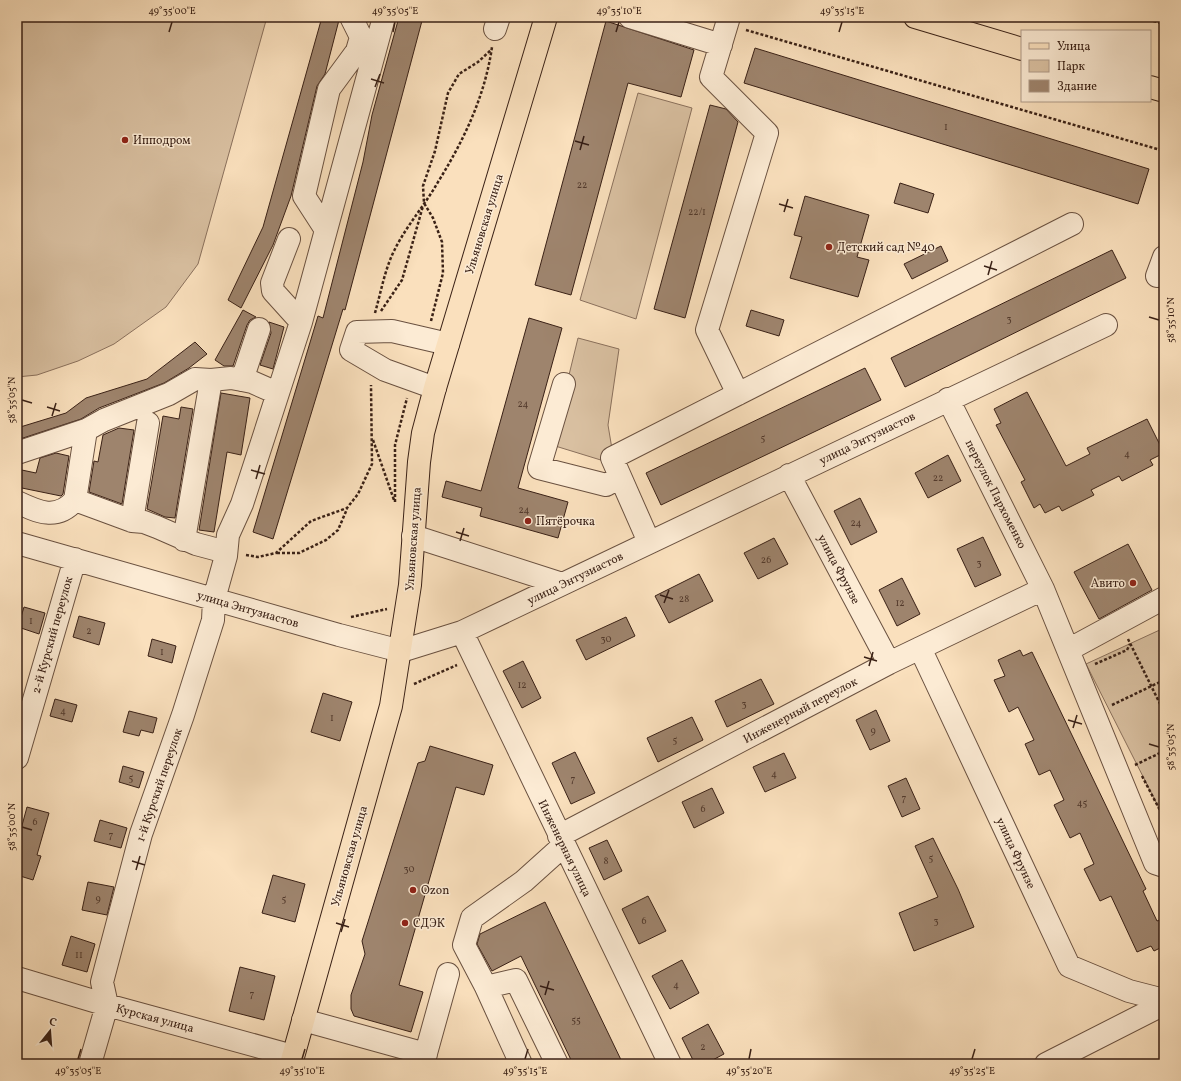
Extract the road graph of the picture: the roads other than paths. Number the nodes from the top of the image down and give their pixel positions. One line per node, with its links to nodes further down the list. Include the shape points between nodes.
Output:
1 (351, 17): 11 (street, via 360,37 357,51 329,89 304,196)
2 (384, 17): 11 (street, 1-й Курский переулок)
3 (546, 17): 16 (main road, Ульяновская улица)
4 (630, 17): 6 (street)
5 (914, 17): 7 (main road)
6 (725, 29): 22 (street, via 711,77 767,133 707,330)
7 (1021, 49)
8 (1151, 87): 9 (main road)
9 (1164, 91)
10 (1072, 224): 22 (street)
11 (326, 230): 13 (street, 1-й Курский переулок)
12 (289, 239): 13 (street, via 272,283 273,291)
13 (301, 322): 21 (street, 1-й Курский переулок)
14 (1106, 325): 23 (street, улица Энтузиастов)
15 (259, 329): 18 (street)
16 (448, 344): 20 (main road, Ульяновская улица); 20 (street, via 392,331 357,332 351,350 385,370)
17 (211, 380): 18 (street); 25 (street, via 195,379 169,394 104,420); 33 (street)
18 (242, 380): 21 (street)
19 (564, 384): 28 (street, via 539,468 606,484)
20 (435, 388): 32 (main road, Ульяновская улица, via 423,433)
21 (277, 393): 36 (street, 1-й Курский переулок, via 242,504 228,535)
22 (738, 394): 28 (street, via 612,458)
23 (948, 399): 27 (street, улица Энтузиастов); 39 (street, переулок Пархоменко)
24 (148, 423): 31 (street)
25 (86, 430): 26 (street); 29 (street)
26 (17, 453)
27 (789, 475): 34 (street, улица Энтузиастов); 46 (street, улица Фрунзе)
28 (620, 477): 34 (street)
29 (75, 500): 30 (street, via 68,508 50,513 35,511); 31 (street)
30 (17, 502)
31 (132, 521): 33 (street, via 150,524)
32 (414, 536): 38 (street); 45 (main road, Ульяновская улица)
33 (184, 540): 36 (street)
34 (649, 542): 38 (street, улица Энтузиастов)
35 (17, 543): 37 (street, улица Энтузиастов)
36 (226, 552): 41 (street, 1-й Курский переулок)
37 (74, 559): 41 (street, улица Энтузиастов); 47 (street, 2-й Курский переулок)
38 (562, 584): 42 (street, улица Энтузиастов)
39 (1043, 589): 43 (street, Инженерный переулок); 44 (street, переулок Пархоменко)
40 (1164, 598): 44 (street)
41 (214, 599): 45 (street, улица Энтузиастов); 55 (street, 1-й Курский переулок, via 213,620 141,834 102,982)
42 (462, 632): 45 (street, улица Энтузиастов); 48 (street, Инженерная улица)
43 (920, 648): 46 (street, Инженерный переулок); 53 (street, улица Фрунзе, via 1069,966 1129,991)
44 (1068, 650): 49 (street, переулок Пархоменко, via 1094,714 1127,768 1155,864)
45 (401, 651): 56 (main road, Ульяновская улица, via 392,706)
46 (889, 663): 48 (street, Инженерный переулок)
47 (17, 758)
48 (561, 840): 52 (street, Инженерный переулок, via 524,881 472,918 464,945); 62 (street, Инженерная улица)
49 (1164, 866)
50 (448, 974): 57 (street)
51 (17, 978): 55 (street, Курская улица)
52 (486, 987): 60 (street, Инженерный переулок); 61 (street, via 516,980)
53 (1164, 1000)
54 (1164, 1004): 63 (street)
55 (107, 1005): 58 (street, Курская улица); 59 (street, 1-й Курский переулок)
56 (303, 1020): 57 (street); 58 (main road, Ульяновская улица)
57 (424, 1059)
58 (292, 1060)
59 (90, 1064)
60 (521, 1064)
61 (557, 1064)
62 (670, 1064)
63 (1046, 1064)

